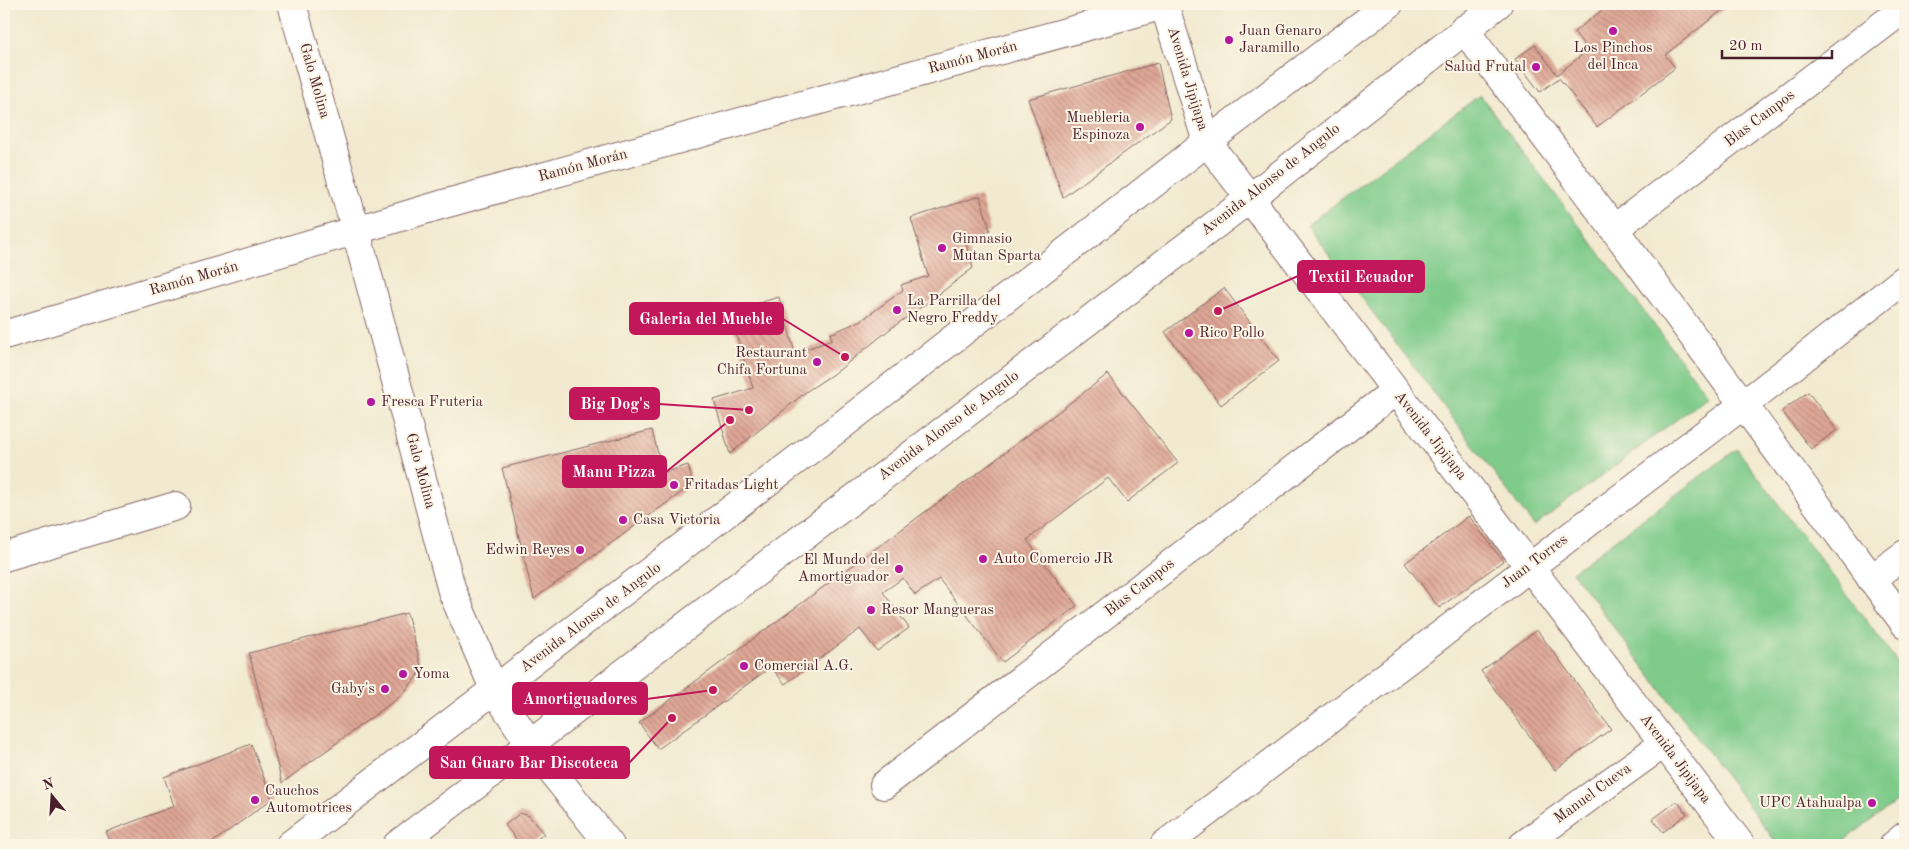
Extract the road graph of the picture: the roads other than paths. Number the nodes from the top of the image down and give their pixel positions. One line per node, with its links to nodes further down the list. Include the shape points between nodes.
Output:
1 (292, 4): 10 (street, Galo Molina)
2 (1164, 4): 7 (street, Avenida Jipijapa); 10 (street, Ramón Morán)
3 (1389, 4): 7 (street, Avenida Alonso de Angulo)
4 (1498, 4): 6 (street, Avenida Alonso de Angulo)
5 (1905, 8): 9 (street, Blas Campos)
6 (1464, 29): 8 (street, Avenida Alonso de Angulo); 9 (street)
7 (1207, 142): 8 (street, Avenida Jipijapa); 21 (street, Avenida Alonso de Angulo)
8 (1249, 198): 13 (street, Avenida Jipijapa); 22 (street, Avenida Alonso de Angulo)
9 (1614, 229): 14 (street)
10 (356, 231): 12 (street, Ramón Morán); 21 (street, Galo Molina, via 452,591)
11 (1905, 279): 14 (street, Juan Torres)
12 (4, 335)
13 (1395, 391): 18 (street, Avenida Jipijapa); 24 (street, Blas Campos)
14 (1743, 405): 18 (street, Juan Torres); 19 (street)
15 (176, 506): 17 (street)
16 (1905, 554): 19 (street)
17 (4, 558)
18 (1530, 565): 23 (street, Avenida Jipijapa); 29 (street, Juan Torres)
19 (1871, 580): 20 (street)
20 (1905, 624)
21 (495, 691): 22 (street, Galo Molina); 26 (street, Avenida Alonso de Angulo)
22 (530, 744): 27 (street, Avenida Alonso de Angulo); 28 (street, Galo Molina)
23 (1663, 744): 30 (street, Manuel Cueva); 31 (street, Avenida Jipijapa)
24 (884, 786)
25 (1905, 836): 32 (street)
26 (290, 845)
27 (397, 845)
28 (610, 845)
29 (1164, 845)
30 (1523, 845)
31 (1742, 845)
32 (1894, 845)

